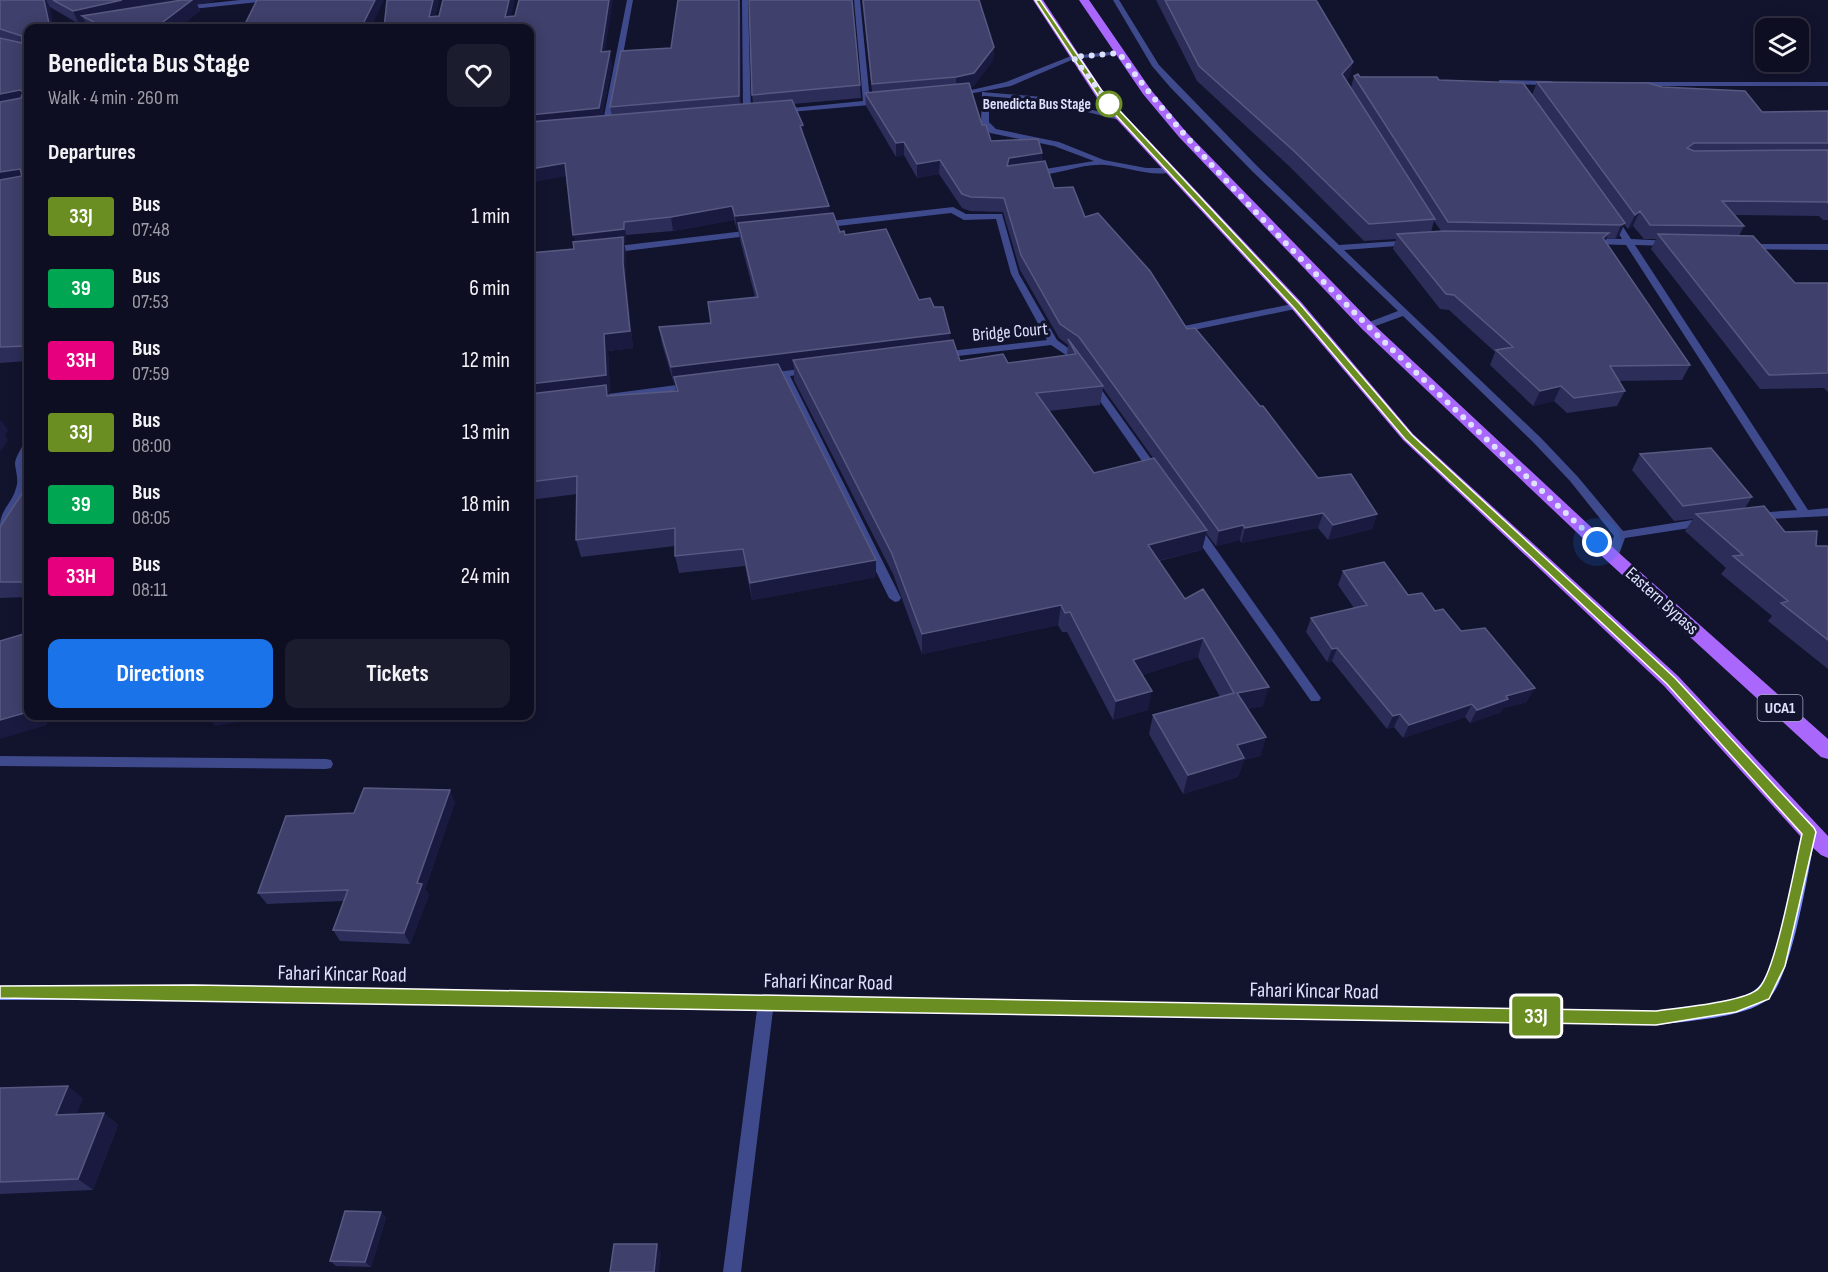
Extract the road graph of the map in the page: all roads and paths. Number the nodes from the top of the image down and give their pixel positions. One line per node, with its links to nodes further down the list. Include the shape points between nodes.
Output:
1 (259, 0): 8 (street)
2 (630, 0): 30 (street)
3 (745, 0): 26 (street)
4 (856, 0): 23 (street)
5 (1038, 0): 12 (main road)
6 (1084, 0): 11 (main road, Eastern Bypass / UCA1)
7 (1116, 0): 44 (street, via 1156,66 1173,85)
8 (172, 10)
9 (109, 20): 10 (street)
10 (91, 24)
11 (1119, 53): 12 (street); 48 (main road, Eastern Bypass / UCA1, via 1219,175)
12 (1073, 57): 18 (street, via 1008,84); 28 (main road)
13 (1496, 82): 14 (street)
14 (1516, 83): 15 (street); 19 (street)
15 (1563, 83)
16 (1622, 84): 17 (street)
17 (1828, 84)
18 (966, 92): 20 (street); 21 (street)
19 (1523, 92)
20 (985, 94): 28 (street, via 1043,99); 32 (street, via 985,123 993,130 1056,144)
21 (945, 95)
22 (889, 101): 23 (street)
23 (867, 103): 24 (street)
24 (769, 112)
25 (758, 113): 26 (street)
26 (747, 114): 27 (street)
27 (736, 115)
28 (1123, 119): 33 (main road)
29 (618, 125): 30 (street)
30 (606, 126): 31 (street)
31 (595, 127)
32 (1104, 162): 33 (street); 34 (street)
33 (1171, 170): 46 (main road)
34 (1023, 174)
35 (1610, 213): 40 (street)
36 (812, 226): 50 (street, via 953,210 964,217 999,216 1015,274)
37 (765, 231): 45 (street)
38 (1582, 241): 40 (street)
39 (1416, 242): 44 (street)
40 (1630, 242): 41 (street); 61 (street)
41 (1675, 244)
42 (1743, 247): 43 (street)
43 (1828, 247)
44 (1338, 248): 47 (street)
45 (600, 251)
46 (1297, 306): 49 (street); 74 (main road, via 1408,437 1671,681)
47 (1405, 312): 48 (street); 67 (street, via 1538,440)
48 (1367, 326): 68 (main road, Eastern Bypass / UCA1)
49 (1184, 329)
50 (1053, 342): 51 (street, Bridge Court); 59 (street, Bridge Court, via 1072,355)
51 (933, 356)
52 (818, 370): 53 (street)
53 (784, 374): 54 (street); 69 (street)
54 (761, 377)
55 (703, 385): 56 (street)
56 (599, 398)
57 (24, 454): 58 (street, via 20,462)
58 (24, 473)
59 (1160, 479)
60 (24, 483): 66 (street)
61 (1804, 512): 62 (street); 64 (street)
62 (1828, 512)
63 (1187, 517): 70 (street)
64 (1742, 518)
65 (1721, 520): 67 (street)
66 (0, 523)
67 (1620, 535): 68 (street)
68 (1613, 557): 71 (main road, Eastern Bypass / UCA1)
69 (895, 598)
70 (1316, 698)
71 (1828, 751)
72 (0, 761): 73 (street)
73 (326, 764)
74 (1809, 832): 75 (main road); 77 (street, Fahari Kincar Road, via 1778,966 1764,994 1736,1005 1656,1018)
75 (1828, 849)
76 (0, 993): 77 (street, Fahari Kincar Road)
77 (766, 1002): 78 (street)
78 (732, 1272)

